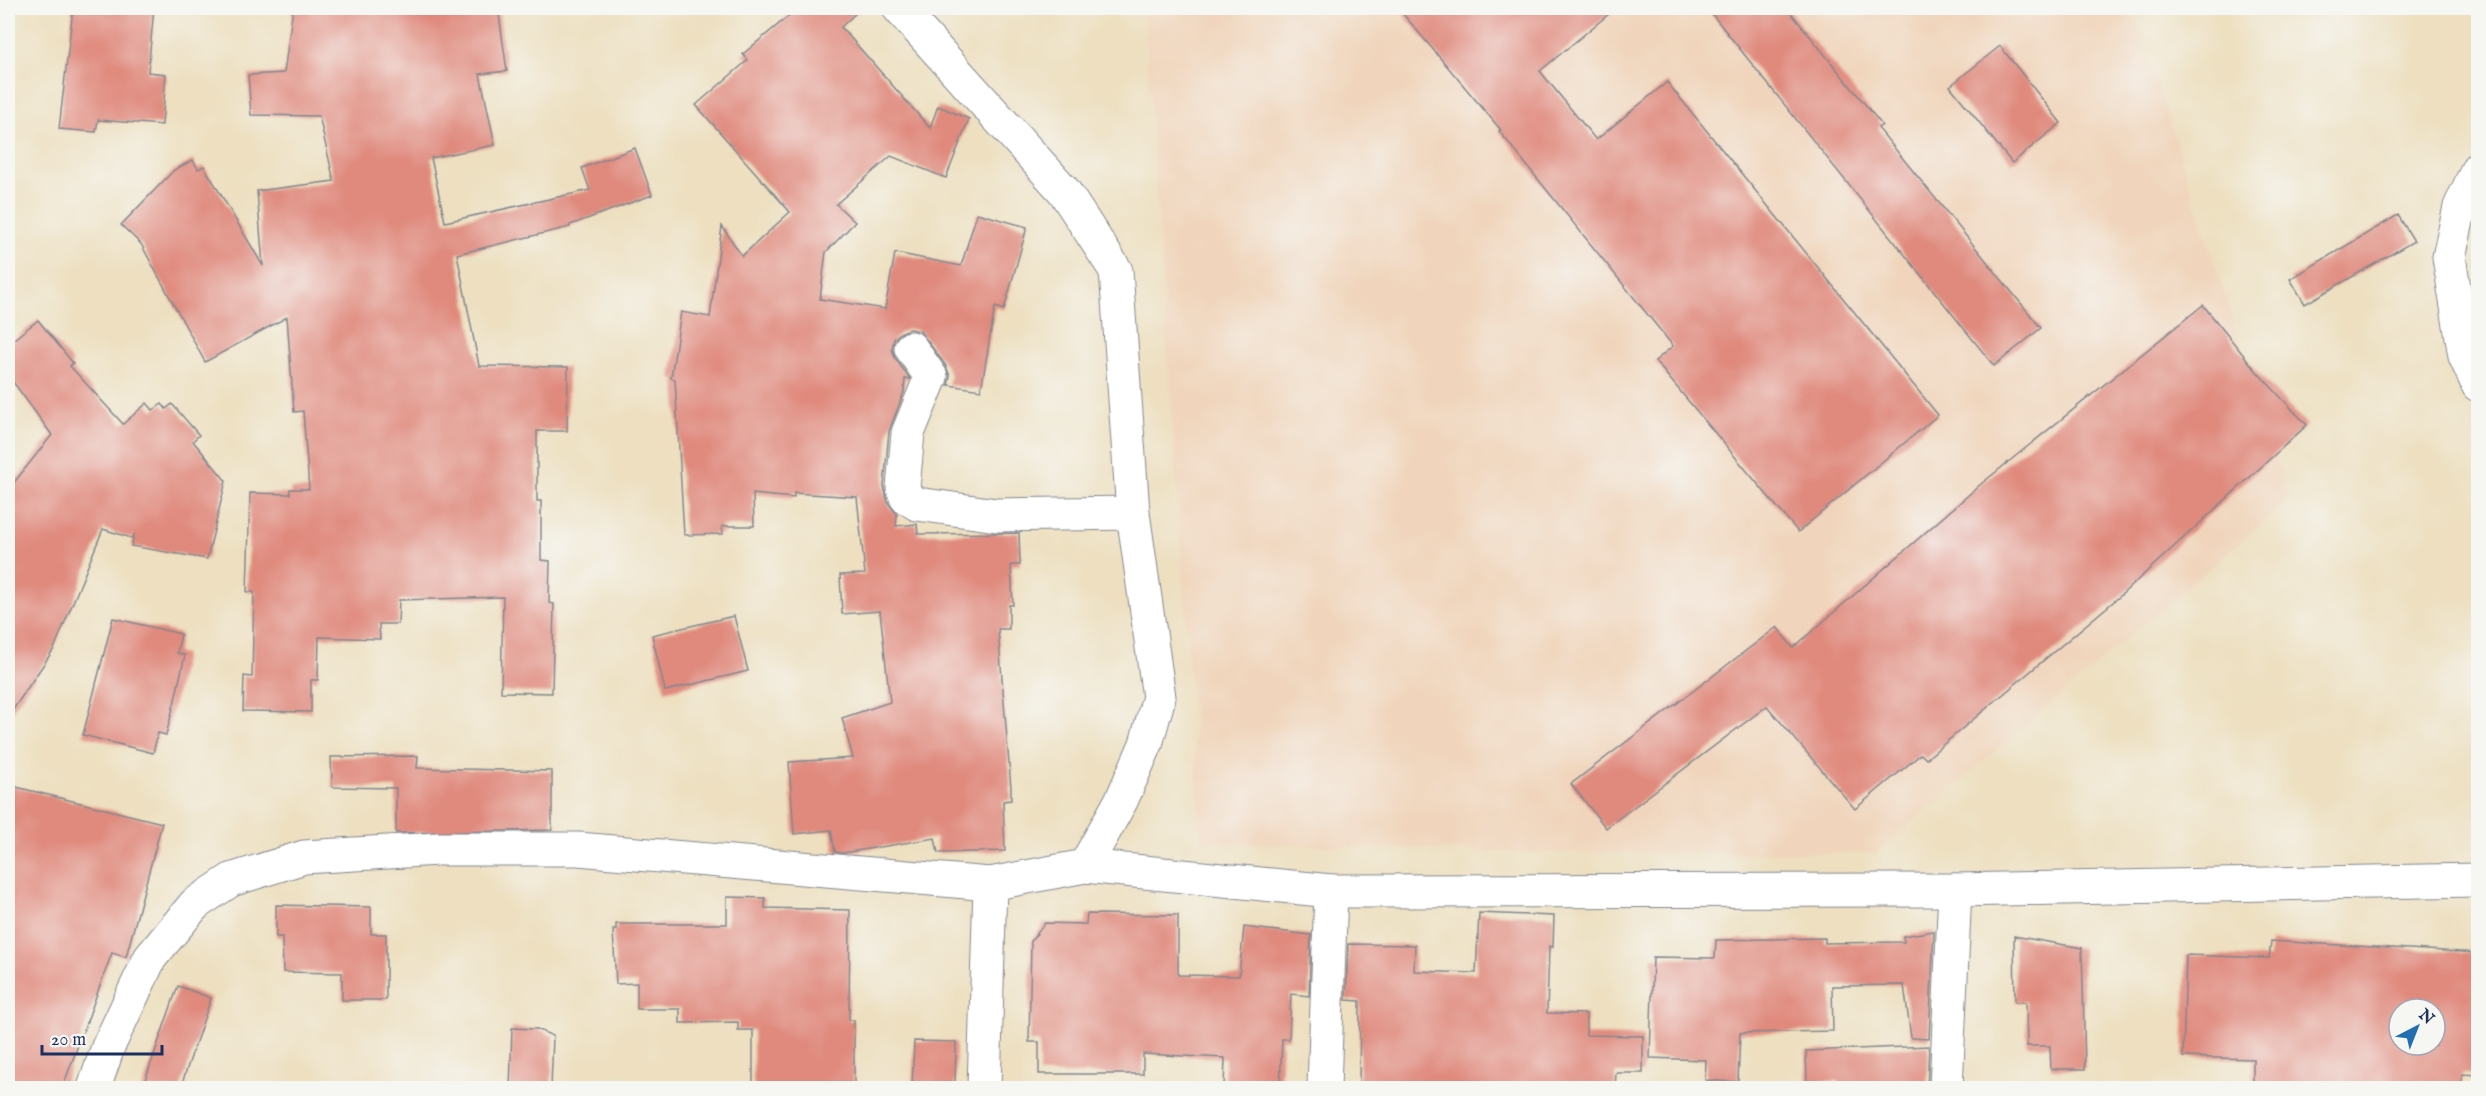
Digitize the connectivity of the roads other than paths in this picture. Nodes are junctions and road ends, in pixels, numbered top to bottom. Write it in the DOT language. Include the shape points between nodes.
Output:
graph roads {
  1 [pos="899,8"];
  2 [pos="2478,168"];
  3 [pos="911,348"];
  4 [pos="2478,385"];
  5 [pos="1133,513"];
  6 [pos="1085,866"];
  7 [pos="2478,880"];
  8 [pos="990,884"];
  9 [pos="1955,890"];
  10 [pos="1331,891"];
  11 [pos="94,1089"];
  12 [pos="984,1089"];
  13 [pos="1324,1089"];
  14 [pos="1946,1089"];
  1 -- 5 [label="street" via="1064,191 1116,271"];
  2 -- 4 [label="street" via="2460,207 2449,257 2464,356"];
  3 -- 5 [label="street" via="931,376 908,433 903,488 906,497 917,504 997,515"];
  5 -- 6 [label="street" via="1159,697 1146,744 1126,790"];
  6 -- 8 [label="street"];
  6 -- 10 [label="street"];
  7 -- 9 [label="street"];
  8 -- 11 [label="street" via="579,849 438,849 304,857 231,880 195,904 150,958 108,1047"];
  8 -- 12 [label="street"];
  9 -- 10 [label="street"];
  9 -- 14 [label="street"];
  10 -- 13 [label="street"];
}
